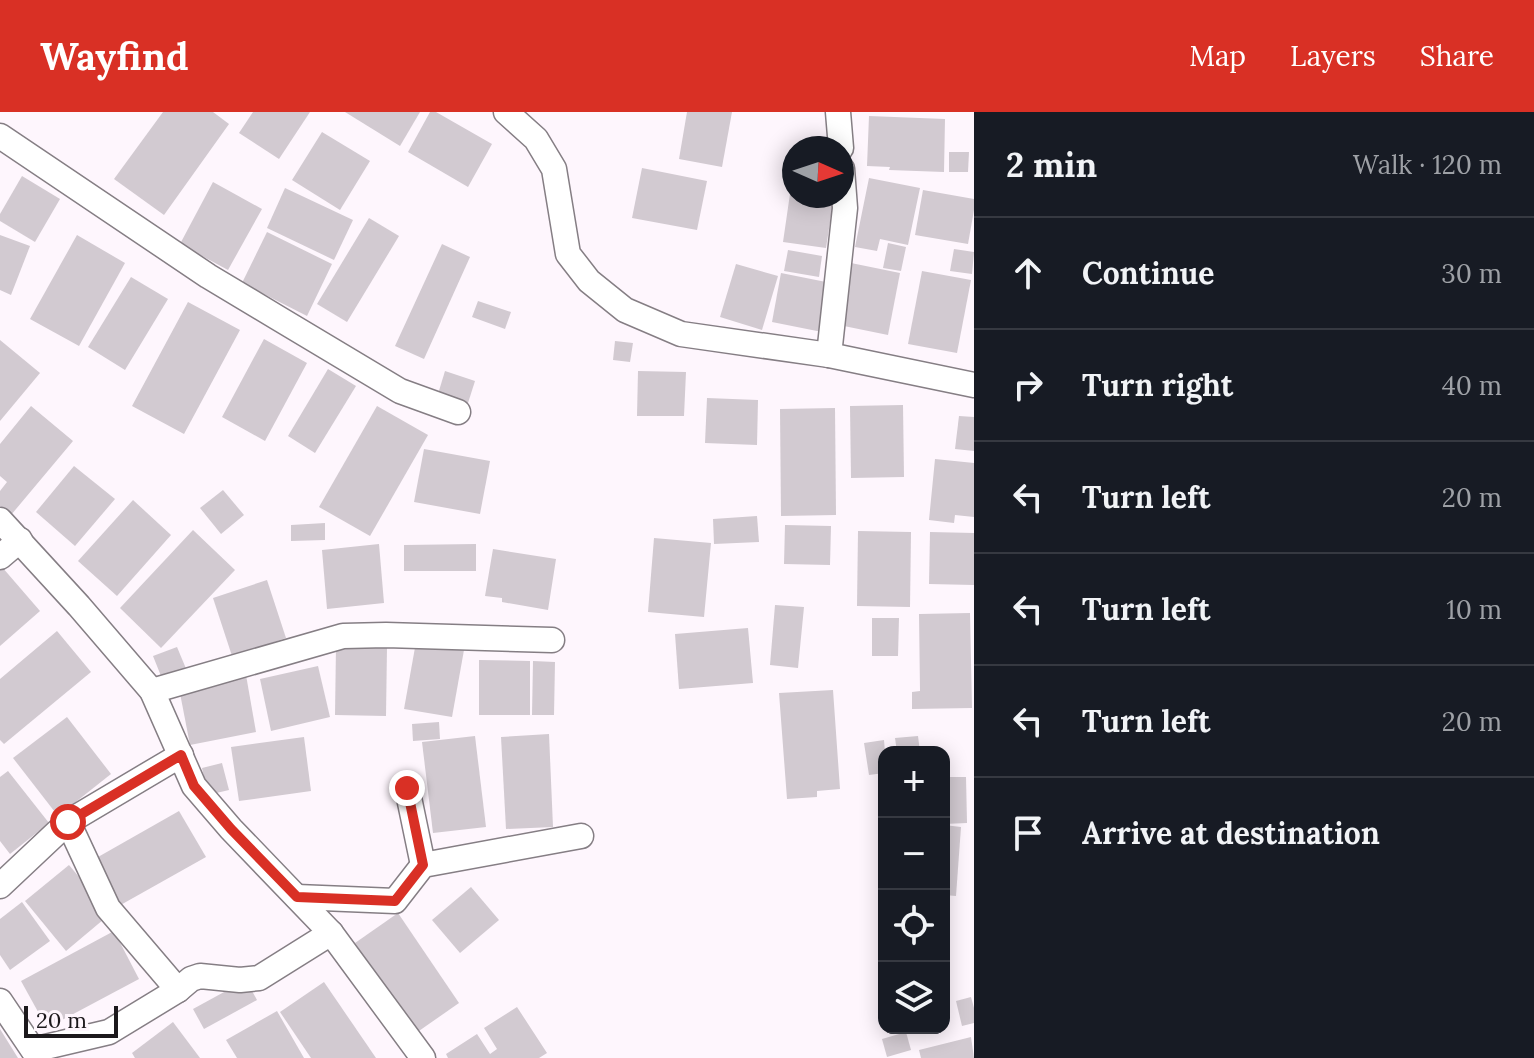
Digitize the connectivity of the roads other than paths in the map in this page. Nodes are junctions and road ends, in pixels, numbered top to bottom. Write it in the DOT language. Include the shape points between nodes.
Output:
graph roads {
  1 [pos="506,112"];
  2 [pos="838,112"];
  3 [pos="0,136"];
  4 [pos="840,136"];
  5 [pos="845,208"];
  6 [pos="829,355"];
  7 [pos="974,385"];
  8 [pos="458,412"];
  9 [pos="0,520"];
  10 [pos="20,540"];
  11 [pos="0,557"];
  12 [pos="552,640"];
  13 [pos="152,691"];
  14 [pos="181,755"];
  15 [pos="407,788"];
  16 [pos="68,822"];
  17 [pos="581,836"];
  18 [pos="423,865"];
  19 [pos="0,886"];
  20 [pos="297,897"];
  21 [pos="331,933"];
  22 [pos="178,990"];
  23 [pos="0,1001"];
  24 [pos="423,1058"];
  1 -- 6 [label="street" via="536,139 554,169 568,254 589,281 625,310 681,334"];
  2 -- 4 [label="street"];
  3 -- 8 [label="street" via="208,276 400,391"];
  5 -- 6 [label="street"];
  6 -- 7 [label="street"];
  9 -- 10 [label="street"];
  10 -- 11 [label="street"];
  10 -- 13 [label="street"];
  12 -- 13 [label="street" via="343,636"];
  13 -- 14 [label="street"];
  14 -- 16 [label="street"];
  14 -- 20 [label="street" via="194,786"];
  15 -- 18 [label="street"];
  16 -- 19 [label="street"];
  16 -- 22 [label="street" via="108,908"];
  17 -- 18 [label="street"];
  18 -- 20 [label="street" via="395,901"];
  20 -- 21 [label="street"];
  21 -- 22 [label="street" via="259,978 200,976"];
  21 -- 24 [label="street"];
  22 -- 23 [label="street" via="109,1032 33,1050"];
}
